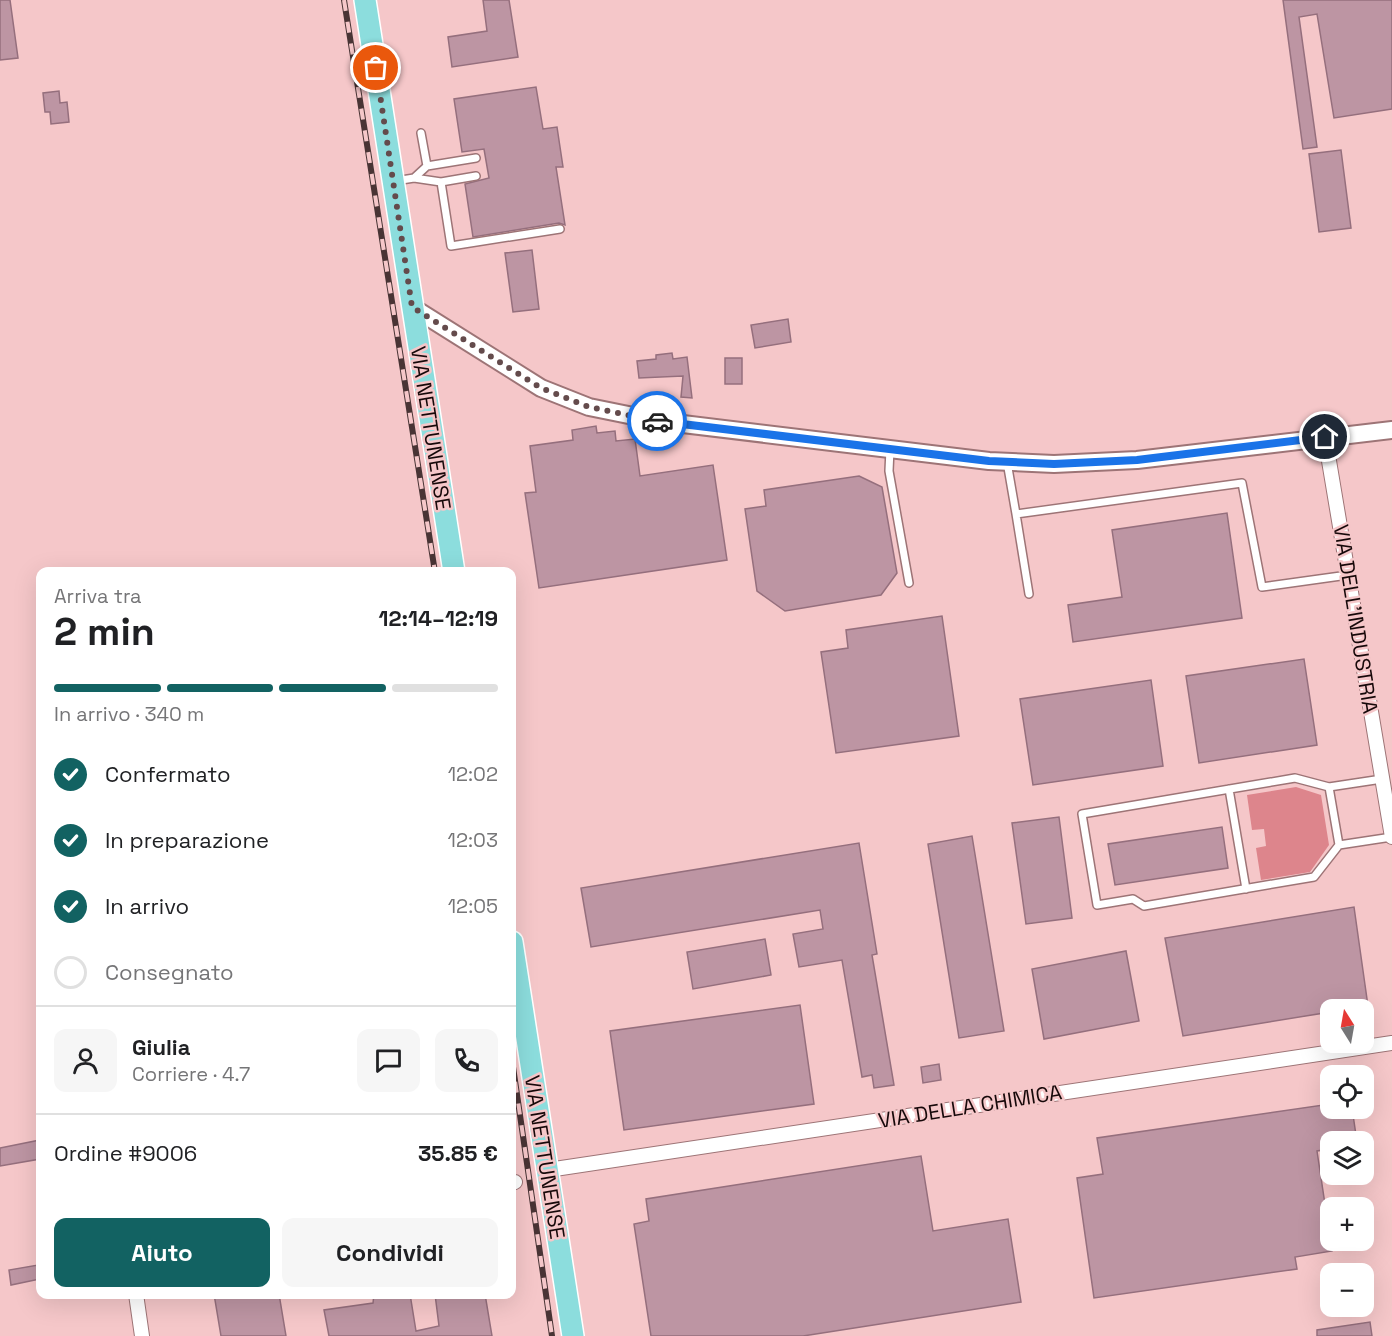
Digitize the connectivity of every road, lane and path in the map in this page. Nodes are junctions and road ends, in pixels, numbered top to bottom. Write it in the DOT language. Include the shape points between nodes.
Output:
graph roads {
  1 [pos="365,0"];
  2 [pos="422,133"];
  3 [pos="476,158"];
  4 [pos="427,166"];
  5 [pos="476,176"];
  6 [pos="414,178"];
  7 [pos="393,181"];
  8 [pos="441,182"];
  9 [pos="560,229"];
  10 [pos="412,307"];
  11 [pos="1392,430"];
  12 [pos="1325,437"];
  13 [pos="890,449"];
  14 [pos="1007,462"];
  15 [pos="1016,514"];
  16 [pos="453,567"];
  17 [pos="1348,575"];
  18 [pos="909,583"];
  19 [pos="1029,594"];
  20 [pos="1382,779"];
  21 [pos="1329,787"];
  22 [pos="1229,789"];
  23 [pos="1392,837"];
  24 [pos="1339,845"];
  25 [pos="1246,889"];
  26 [pos="516,967"];
  27 [pos="1392,1043"];
  28 [pos="548,1170"];
  29 [pos="137,1299"];
  30 [pos="142,1336"];
  31 [pos="573,1336"];
  1 -- 7 [label="main road, VIA NETTUNENSE"];
  2 -- 4 [label="lane"];
  3 -- 4 [label="lane"];
  4 -- 6 [label="lane"];
  5 -- 8 [label="lane"];
  6 -- 7 [label="lane"];
  6 -- 8 [label="lane"];
  7 -- 10 [label="main road, VIA NETTUNENSE"];
  8 -- 9 [label="lane" via="451,246"];
  10 -- 13 [label="street" via="528,381 589,407 658,422"];
  10 -- 16 [label="main road, VIA NETTUNENSE"];
  11 -- 12 [label="street"];
  12 -- 14 [label="street" via="1137,460 1076,464"];
  12 -- 17 [label="street, VIA DELL'INDUSTRIA"];
  13 -- 14 [label="street"];
  13 -- 18 [label="lane" via="889,471"];
  14 -- 15 [label="lane"];
  15 -- 17 [label="lane" via="1242,483 1262,587"];
  15 -- 19 [label="lane"];
  17 -- 20 [label="street, VIA DELL'INDUSTRIA"];
  20 -- 21 [label="lane"];
  20 -- 23 [label="street, VIA DELL'INDUSTRIA"];
  21 -- 22 [label="lane" via="1295,778"];
  21 -- 24 [label="lane"];
  22 -- 25 [label="lane"];
  22 -- 25 [label="lane" via="1082,814 1097,905 1133,899 1144,906"];
  23 -- 24 [label="lane"];
  24 -- 25 [label="lane" via="1314,877"];
  26 -- 28 [label="main road, VIA NETTUNENSE"];
  27 -- 28 [label="street, VIA DELLA CHIMICA"];
  28 -- 31 [label="main road, VIA NETTUNENSE"];
  29 -- 30 [label="street"];
}
